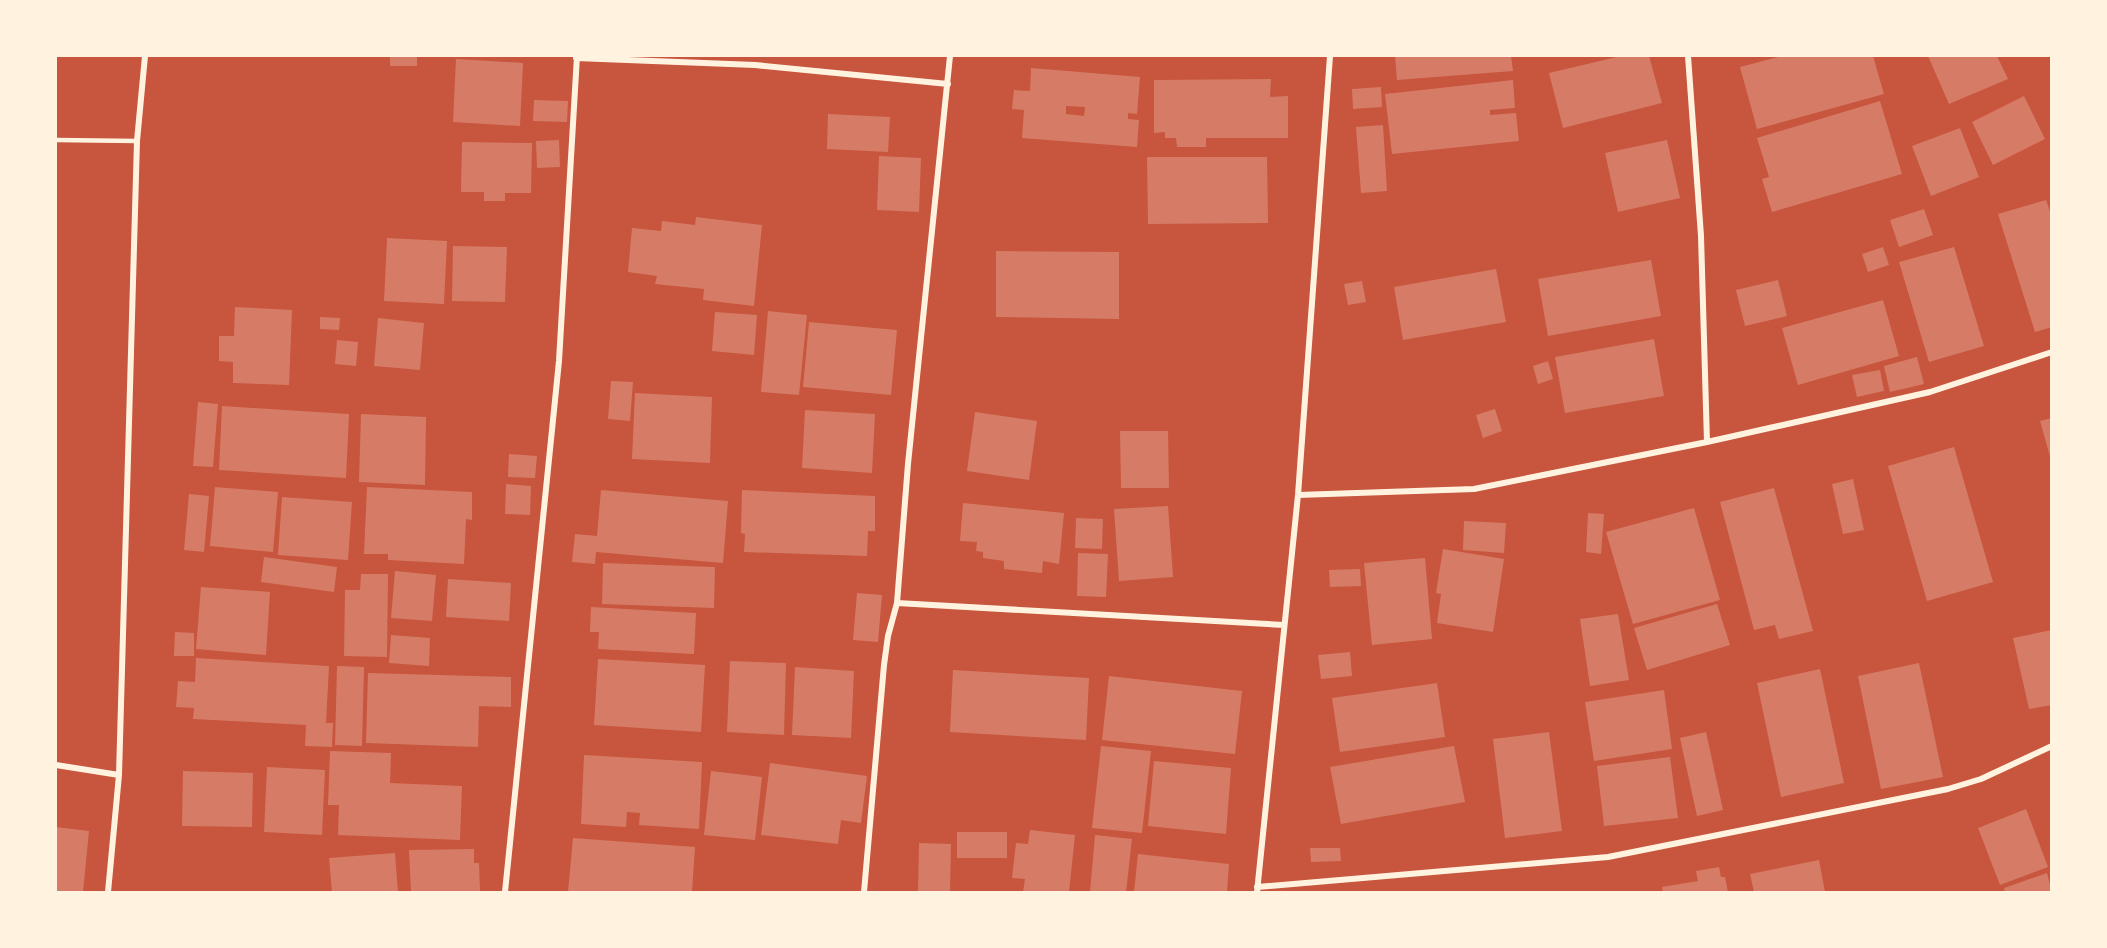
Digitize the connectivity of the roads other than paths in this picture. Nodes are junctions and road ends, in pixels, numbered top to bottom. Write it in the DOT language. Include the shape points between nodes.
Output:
graph roads {
  1 [pos="145,56"];
  2 [pos="950,56"];
  3 [pos="1330,56"];
  4 [pos="1688,56"];
  5 [pos="577,57"];
  6 [pos="948,84"];
  7 [pos="56,140"];
  8 [pos="137,141"];
  9 [pos="2052,352"];
  10 [pos="1707,442"];
  11 [pos="1298,495"];
  12 [pos="897,603"];
  13 [pos="1284,625"];
  14 [pos="2052,746"];
  15 [pos="56,765"];
  16 [pos="119,775"];
  17 [pos="1257,890"];
  18 [pos="108,892"];
  19 [pos="505,892"];
  20 [pos="864,892"];
  1 -- 8 [label="street"];
  2 -- 6 [label="street"];
  3 -- 11 [label="street"];
  4 -- 10 [label="street" via="1701,236"];
  5 -- 6 [label="street" via="755,65"];
  5 -- 19 [label="street" via="559,361"];
  6 -- 12 [label="street"];
  7 -- 8 [label="lane"];
  8 -- 16 [label="street"];
  9 -- 10 [label="street" via="1930,392"];
  10 -- 11 [label="street" via="1474,489"];
  11 -- 13 [label="street"];
  12 -- 13 [label="street"];
  12 -- 20 [label="street" via="884,665"];
  13 -- 17 [label="street"];
  14 -- 17 [label="street" via="1981,779 1948,789 1608,856"];
  15 -- 16 [label="street"];
  16 -- 18 [label="street"];
}
